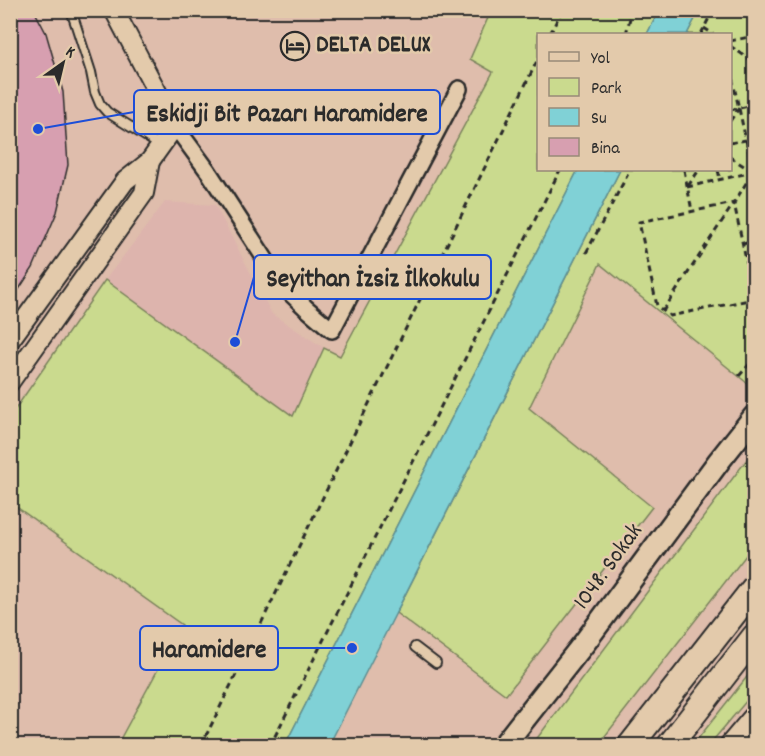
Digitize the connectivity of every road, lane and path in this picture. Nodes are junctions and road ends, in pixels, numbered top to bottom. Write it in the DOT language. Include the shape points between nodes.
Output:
graph roads {
  1 [pos="71,10"];
  2 [pos="114,10"];
  3 [pos="562,10"];
  4 [pos="632,10"];
  5 [pos="713,10"];
  6 [pos="704,28"];
  7 [pos="550,33"];
  8 [pos="626,33"];
  9 [pos="701,33"];
  10 [pos="712,33"];
  11 [pos="754,36"];
  12 [pos="732,41"];
  13 [pos="732,47"];
  14 [pos="537,60"];
  15 [pos="754,62"];
  16 [pos="732,77"];
  17 [pos="459,89"];
  18 [pos="754,105"];
  19 [pos="739,108"];
  20 [pos="732,110"];
  21 [pos="732,118"];
  22 [pos="175,126"];
  23 [pos="747,140"];
  24 [pos="732,144"];
  25 [pos="161,146"];
  26 [pos="732,158"];
  27 [pos="150,161"];
  28 [pos="559,171"];
  29 [pos="629,171"];
  30 [pos="684,171"];
  31 [pos="698,171"];
  32 [pos="718,171"];
  33 [pos="754,172"];
  34 [pos="720,180"];
  35 [pos="754,180"];
  36 [pos="687,187"];
  37 [pos="734,203"];
  38 [pos="692,212"];
  39 [pos="754,241"];
  40 [pos="743,244"];
  41 [pos="586,253"];
  42 [pos="754,298"];
  43 [pos="663,311"];
  44 [pos="10,340"];
  45 [pos="754,359"];
  46 [pos="739,376"];
  47 [pos="10,382"];
  48 [pos="754,417"];
  49 [pos="754,588"];
  50 [pos="754,637"];
  51 [pos="415,646"];
  52 [pos="436,663"];
  53 [pos="754,720"];
  54 [pos="201,746"];
  55 [pos="270,746"];
  56 [pos="503,746"];
  57 [pos="630,746"];
  58 [pos="669,746"];
  59 [pos="732,746"];
  1 -- 25 [label="lane" via="100,104"];
  2 -- 22 [label="street"];
  3 -- 7 [label="path"];
  4 -- 8 [label="path"];
  5 -- 6 [label="path"];
  6 -- 9 [label="path"];
  6 -- 10 [label="path"];
  11 -- 12 [label="path"];
  13 -- 15 [label="path"];
  14 -- 54 [label="path"];
  16 -- 19 [label="path"];
  17 -- 22 [label="street" via="332,330 282,285"];
  18 -- 19 [label="path"];
  19 -- 20 [label="path"];
  19 -- 21 [label="path"];
  19 -- 23 [label="path"];
  22 -- 25 [label="street"];
  23 -- 24 [label="path"];
  23 -- 33 [label="path"];
  25 -- 27 [label="street"];
  26 -- 33 [label="path"];
  27 -- 44 [label="street" via="126,181"];
  27 -- 47 [label="street" via="144,194"];
  28 -- 55 [label="path"];
  29 -- 41 [label="path"];
  30 -- 36 [label="path"];
  31 -- 36 [label="path"];
  32 -- 34 [label="path"];
  33 -- 34 [label="path"];
  33 -- 35 [label="path"];
  33 -- 37 [label="path"];
  34 -- 36 [label="path"];
  36 -- 38 [label="path"];
  37 -- 38 [label="path"];
  37 -- 40 [label="path"];
  37 -- 43 [label="path"];
  38 -- 43 [label="path" via="639,222 657,306"];
  39 -- 40 [label="path"];
  40 -- 42 [label="path"];
  42 -- 43 [label="path" via="670,316"];
  45 -- 46 [label="path"];
  48 -- 56 [label="main road, 1048. Sokak"];
  49 -- 57 [label="highway"];
  50 -- 58 [label="highway"];
  51 -- 52 [label="lane"];
  53 -- 59 [label="highway"];
}
